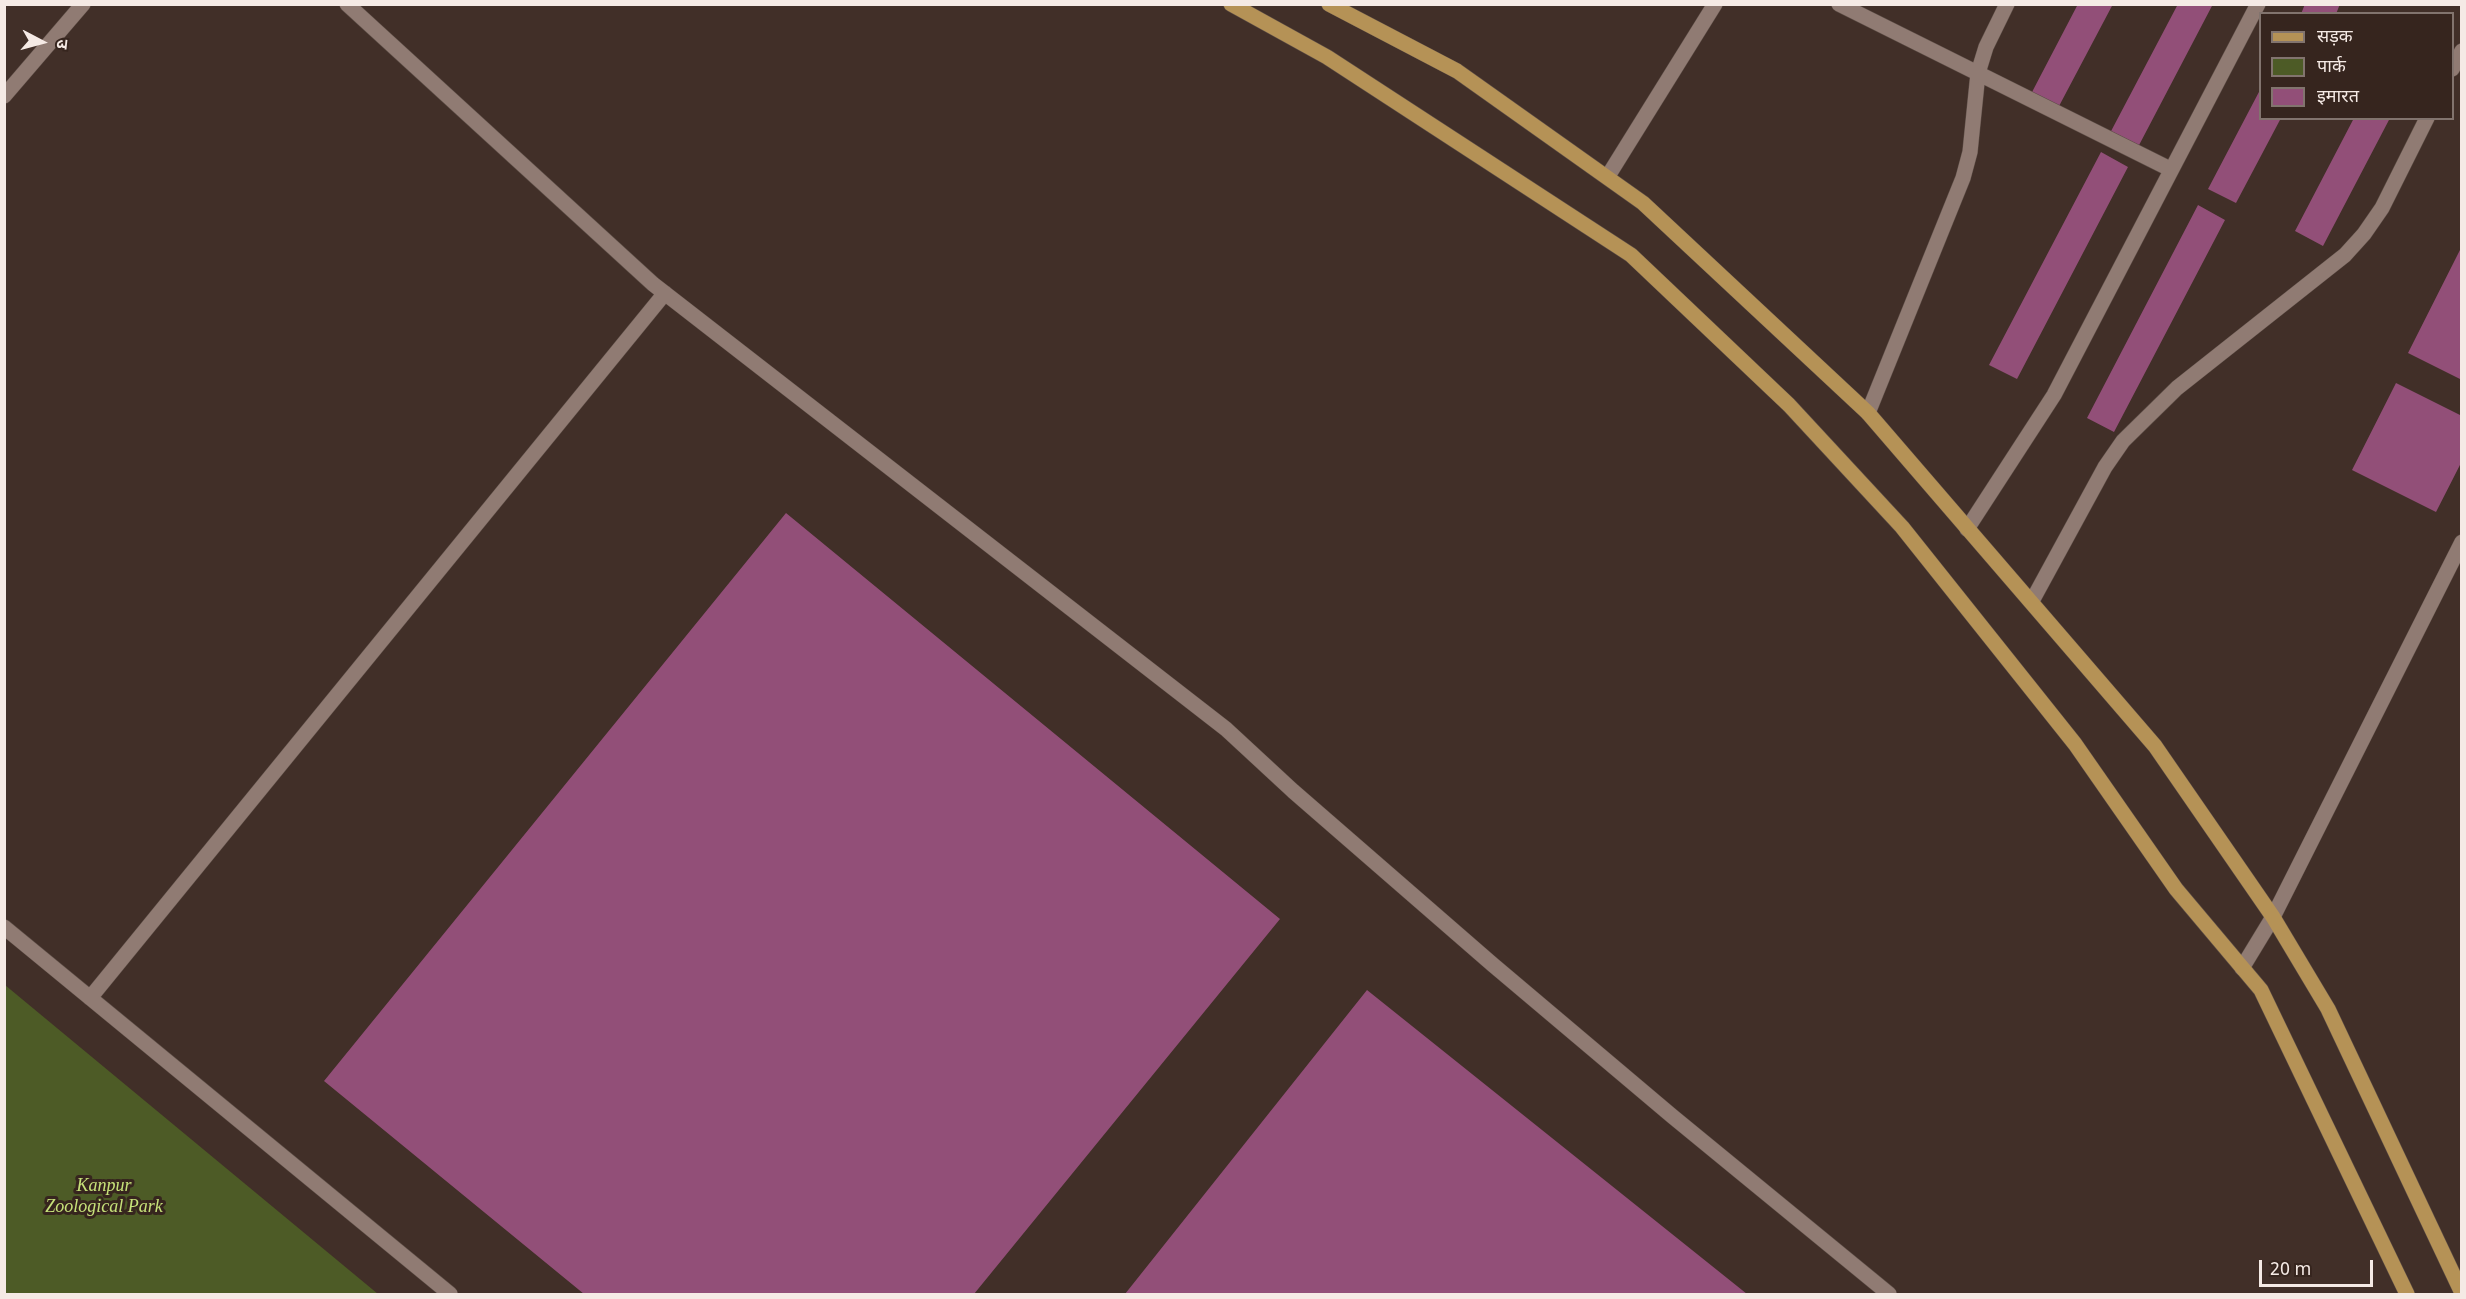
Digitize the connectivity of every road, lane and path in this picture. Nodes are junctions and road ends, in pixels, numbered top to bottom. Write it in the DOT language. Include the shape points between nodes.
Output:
graph roads {
  1 [pos="83,4"];
  2 [pos="347,4"];
  3 [pos="1231,4"];
  4 [pos="1329,4"];
  5 [pos="1715,4"];
  6 [pos="1839,4"];
  7 [pos="2007,4"];
  8 [pos="2258,4"];
  9 [pos="2462,51"];
  10 [pos="2454,65"];
  11 [pos="1978,73"];
  12 [pos="4,96"];
  13 [pos="2426,120"];
  14 [pos="2170,169"];
  15 [pos="1608,176"];
  16 [pos="665,293"];
  17 [pos="1868,413"];
  18 [pos="1967,529"];
  19 [pos="2462,542"];
  20 [pos="2032,601"];
  21 [pos="2273,917"];
  22 [pos="4,927"];
  23 [pos="2242,968"];
  24 [pos="90,998"];
  25 [pos="2462,1293"];
  26 [pos="450,1294"];
  27 [pos="1889,1294"];
  28 [pos="2408,1294"];
  1 -- 12 [label="street"];
  2 -- 16 [label="street"];
  3 -- 23 [label="main road" via="1327,57 1631,255 1790,405 1902,527 2074,744 2176,889"];
  4 -- 15 [label="main road" via="1457,71"];
  5 -- 15 [label="street"];
  6 -- 11 [label="street"];
  7 -- 11 [label="street"];
  8 -- 14 [label="street"];
  9 -- 10 [label="street"];
  11 -- 14 [label="street"];
  11 -- 17 [label="street" via="1964,178"];
  13 -- 20 [label="street" via="2382,208 2364,234 2344,255 2176,388 2123,441"];
  14 -- 18 [label="street" via="2054,395"];
  15 -- 17 [label="main road" via="1643,203"];
  16 -- 24 [label="street"];
  16 -- 27 [label="street" via="1226,729 1492,964"];
  17 -- 18 [label="main road"];
  18 -- 20 [label="main road"];
  19 -- 21 [label="street"];
  20 -- 21 [label="main road" via="2155,746"];
  21 -- 23 [label="street"];
  21 -- 25 [label="main road" via="2328,1008"];
  22 -- 24 [label="street"];
  23 -- 28 [label="main road" via="2261,990"];
  24 -- 26 [label="street"];
}
